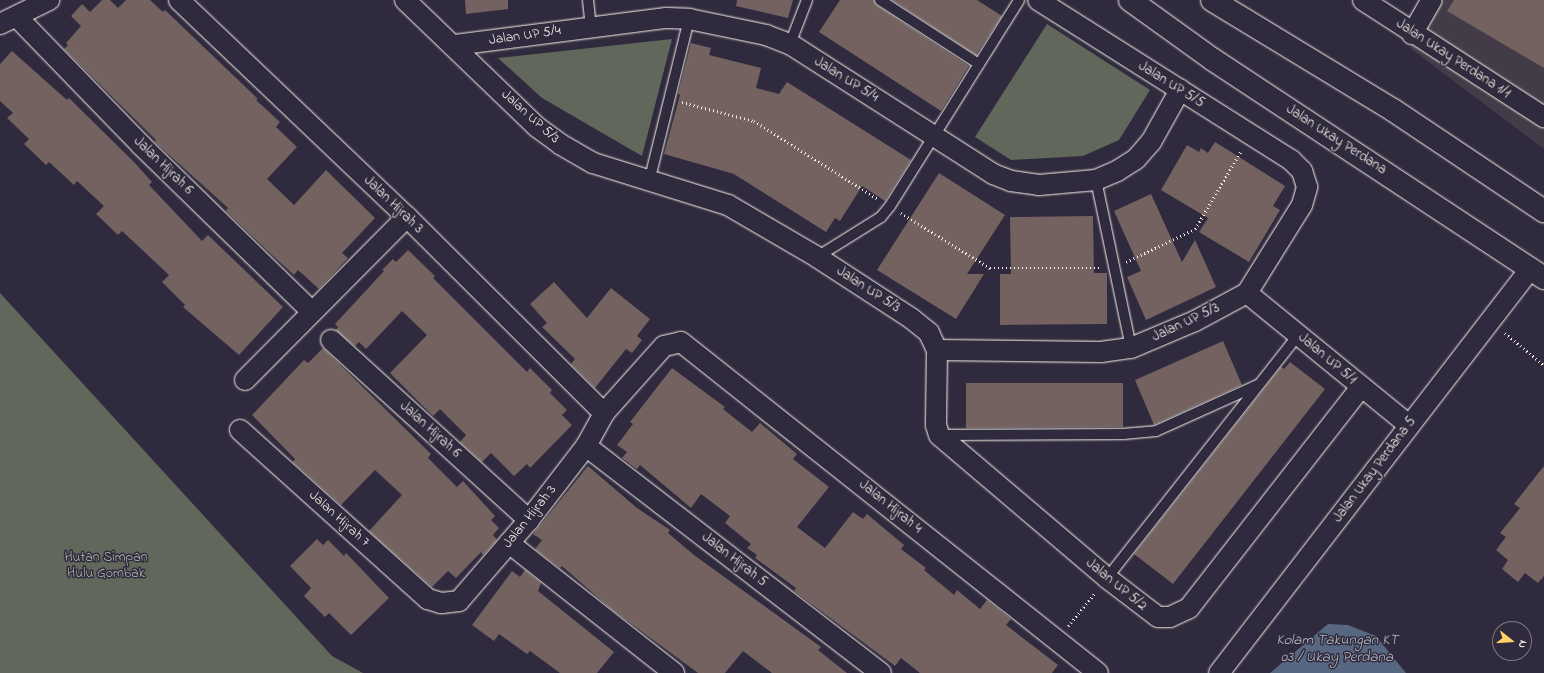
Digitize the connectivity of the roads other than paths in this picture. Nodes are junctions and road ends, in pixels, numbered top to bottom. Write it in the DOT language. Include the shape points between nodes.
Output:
graph roads {
  1 [pos="49,0"];
  2 [pos="179,0"];
  3 [pos="405,0"];
  4 [pos="588,0"];
  5 [pos="807,0"];
  6 [pos="880,0"];
  7 [pos="1019,0"];
  8 [pos="1038,0"];
  9 [pos="1130,0"];
  10 [pos="1363,0"];
  11 [pos="1432,0"];
  12 [pos="1217,1"];
  13 [pos="689,19"];
  14 [pos="8,20"];
  15 [pos="591,27"];
  16 [pos="1412,34"];
  17 [pos="790,44"];
  18 [pos="455,45"];
  19 [pos="979,64"];
  20 [pos="1180,90"];
  21 [pos="1544,117"];
  22 [pos="935,136"];
  23 [pos="1302,171"];
  24 [pos="1096,180"];
  25 [pos="649,182"];
  26 [pos="1544,211"];
  27 [pos="407,217"];
  28 [pos="817,257"];
  29 [pos="1538,273"];
  30 [pos="1247,293"];
  31 [pos="312,312"];
  32 [pos="1298,335"];
  33 [pos="331,340"];
  34 [pos="681,342"];
  35 [pos="1131,348"];
  36 [pos="937,350"];
  37 [pos="245,380"];
  38 [pos="1258,385"];
  39 [pos="1361,387"];
  40 [pos="604,413"];
  41 [pos="1409,425"];
  42 [pos="240,430"];
  43 [pos="938,435"];
  44 [pos="586,446"];
  45 [pos="529,520"];
  46 [pos="509,543"];
  47 [pos="1107,578"];
  48 [pos="441,603"];
  49 [pos="674,673"];
  50 [pos="881,673"];
  51 [pos="1098,673"];
  52 [pos="1219,673"];
  1 -- 14 [label="street"];
  2 -- 27 [label="street, Jalan Hijrah 3"];
  3 -- 18 [label="street, Jalan UP 5/3"];
  4 -- 15 [label="lane"];
  5 -- 17 [label="lane"];
  6 -- 19 [label="lane"];
  7 -- 19 [label="lane"];
  8 -- 20 [label="street, Jalan UP 5/5"];
  9 -- 29 [label="street, Jalan Ukay Perdana" via="1212,59"];
  10 -- 16 [label="street, Jalan Ukay Perdana 1/1"];
  11 -- 16 [label="street"];
  12 -- 26 [label="street" via="1393,110"];
  13 -- 15 [label="street, Jalan UP 5/4" via="666,18"];
  13 -- 17 [label="street, Jalan UP 5/4" via="766,35"];
  13 -- 25 [label="lane"];
  14 -- 31 [label="street, Jalan Hijrah 6"];
  15 -- 18 [label="street, Jalan UP 5/4"];
  16 -- 21 [label="street, Jalan Ukay Perdana 1/1"];
  17 -- 22 [label="street, Jalan UP 5/4"];
  18 -- 25 [label="street, Jalan UP 5/3" via="537,127 560,144 593,163"];
  19 -- 22 [label="lane"];
  20 -- 23 [label="street, Jalan UP 5/5" via="1291,160"];
  20 -- 24 [label="street, Jalan UP 5/4" via="1151,142 1136,159"];
  22 -- 24 [label="street, Jalan UP 5/4" via="993,174 1011,181 1039,185"];
  22 -- 28 [label="lane" via="881,217"];
  23 -- 30 [label="street, Jalan UP 5/3" via="1307,187 1302,205"];
  24 -- 35 [label="lane"];
  25 -- 28 [label="street, Jalan UP 5/3" via="710,197 728,205"];
  27 -- 31 [label="street"];
  27 -- 40 [label="street, Jalan Hijrah 3"];
  28 -- 36 [label="street, Jalan UP 5/3" via="912,319 929,334"];
  29 -- 41 [label="street, Jalan Ukay Perdana 5" via="1491,321"];
  30 -- 32 [label="street, Jalan UP 5/1"];
  30 -- 35 [label="street, Jalan UP 5/3" via="1195,321"];
  31 -- 37 [label="street"];
  32 -- 38 [label="lane"];
  32 -- 39 [label="street, Jalan UP 5/1"];
  33 -- 45 [label="street, Jalan Hijrah 6"];
  34 -- 40 [label="street, Jalan Hijrah 3" via="664,346"];
  34 -- 51 [label="street, Jalan Hijrah 4"];
  35 -- 36 [label="street, Jalan UP 5/3" via="1101,352"];
  36 -- 43 [label="street"];
  38 -- 43 [label="lane" via="1156,431 1123,434"];
  38 -- 47 [label="lane"];
  39 -- 41 [label="street, Jalan UP 5/1"];
  39 -- 47 [label="street, Jalan UP 5/2" via="1189,608 1170,617 1158,617"];
  40 -- 44 [label="street, Jalan Hijrah 3"];
  41 -- 52 [label="street, Jalan Ukay Perdana 5"];
  42 -- 48 [label="street, Jalan Hijrah 7" via="428,599"];
  43 -- 47 [label="street, Jalan UP 5/2"];
  44 -- 45 [label="street, Jalan Hijrah 3"];
  44 -- 50 [label="street, Jalan Hijrah 5"];
  45 -- 46 [label="street, Jalan Hijrah 3"];
  46 -- 48 [label="street, Jalan Hijrah 3" via="459,601"];
  46 -- 49 [label="street"];
}
